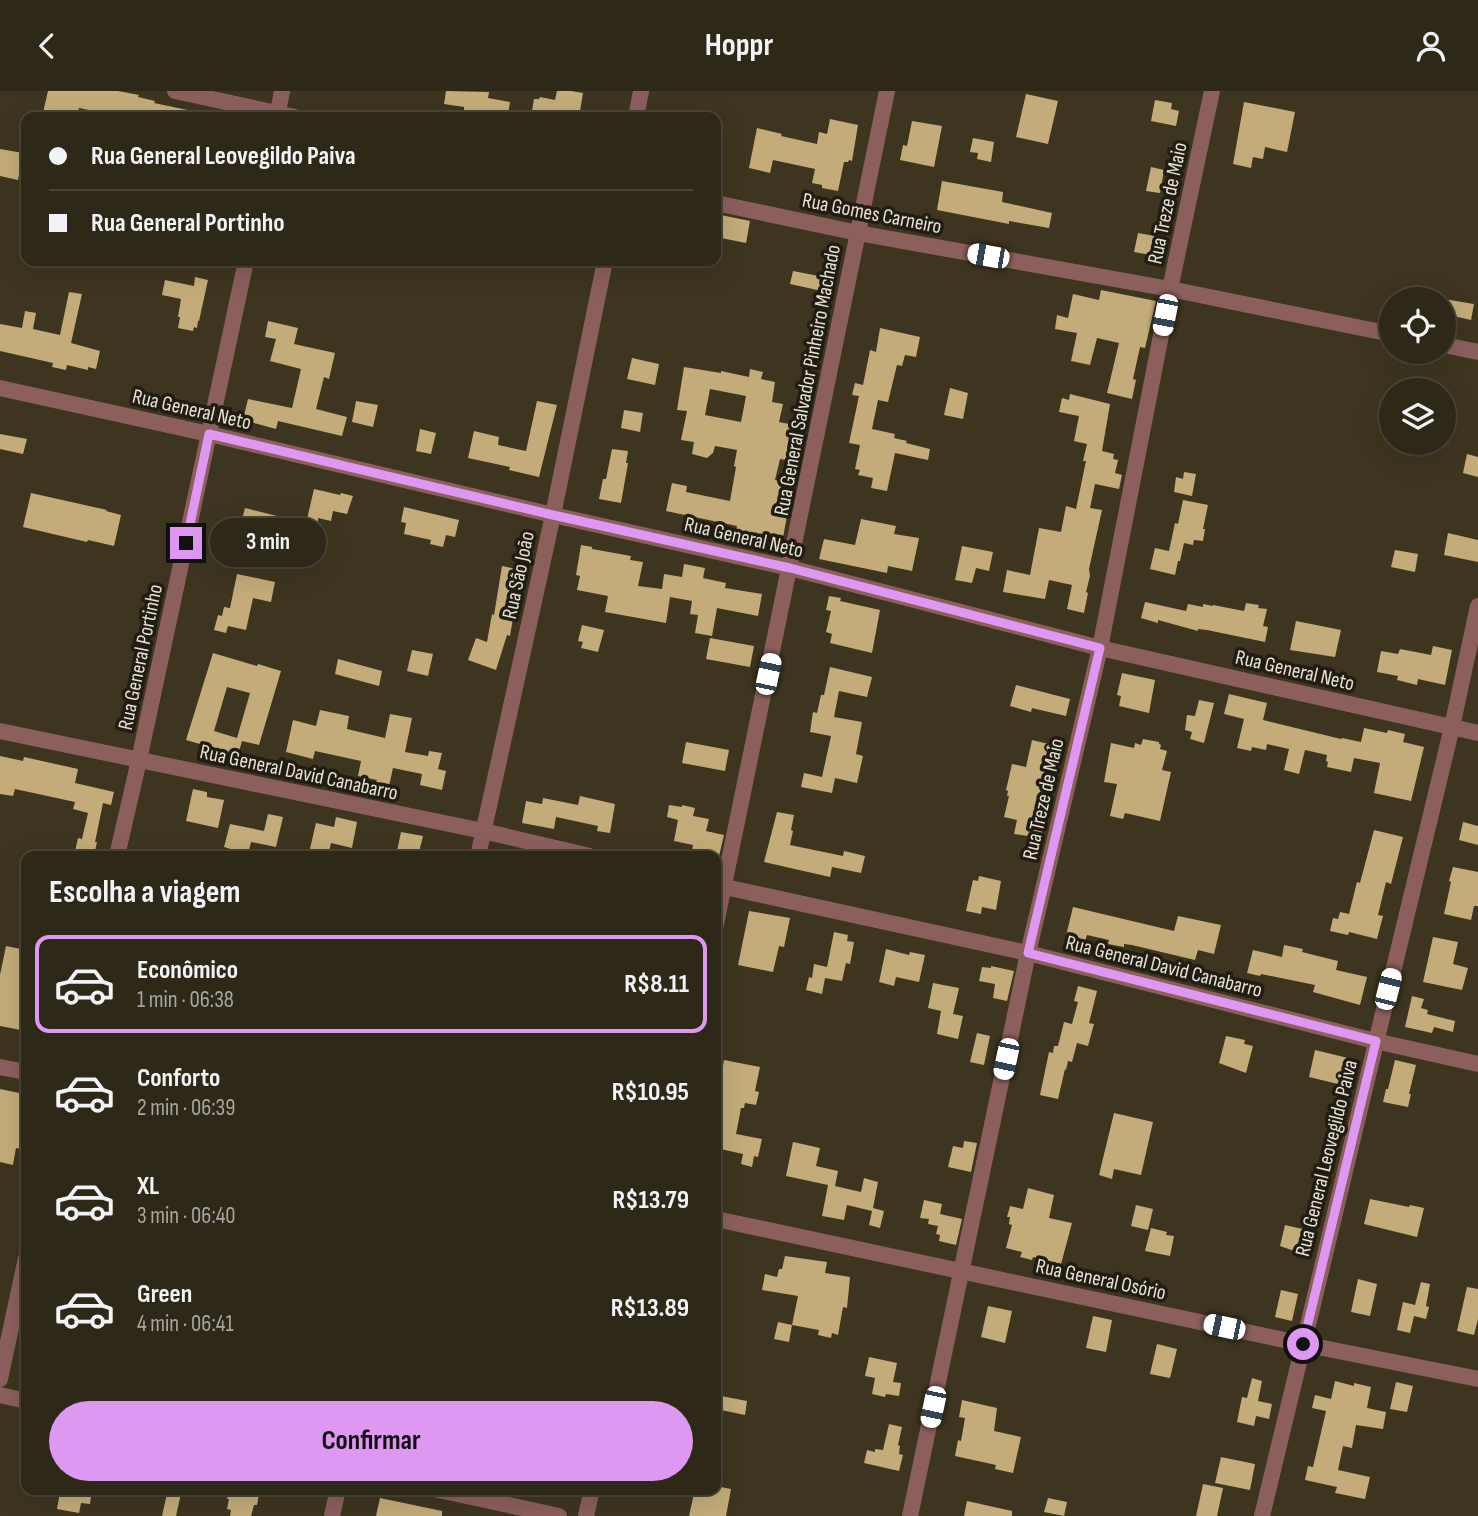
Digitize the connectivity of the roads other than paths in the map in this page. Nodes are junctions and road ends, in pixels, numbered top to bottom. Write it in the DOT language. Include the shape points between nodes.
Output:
graph roads {
  1 [pos="175,91"];
  2 [pos="282,91"];
  3 [pos="641,91"];
  4 [pos="887,91"];
  5 [pos="1212,91"];
  6 [pos="264,112"];
  7 [pos="278,112"];
  8 [pos="637,112"];
  9 [pos="721,204"];
  10 [pos="858,233"];
  11 [pos="245,266"];
  12 [pos="604,266"];
  13 [pos="1170,289"];
  14 [pos="1379,332"];
  15 [pos="1456,347"];
  16 [pos="1478,352"];
  17 [pos="0,388"];
  18 [pos="209,434"];
  19 [pos="553,515"];
  20 [pos="790,568"];
  21 [pos="1478,606"];
  22 [pos="1100,648"];
  23 [pos="1452,727"];
  24 [pos="0,731"];
  25 [pos="1478,733"];
  26 [pos="139,760"];
  27 [pos="483,831"];
  28 [pos="118,851"];
  29 [pos="479,851"];
  30 [pos="569,851"];
  31 [pos="721,881"];
  32 [pos="721,886"];
  33 [pos="1028,953"];
  34 [pos="1376,1041"];
  35 [pos="1478,1064"];
  36 [pos="0,1067"];
  37 [pos="21,1071"];
  38 [pos="721,1220"];
  39 [pos="961,1271"];
  40 [pos="21,1281"];
  41 [pos="1303,1344"];
  42 [pos="0,1379"];
  43 [pos="1478,1379"];
  44 [pos="0,1395"];
  45 [pos="21,1400"];
  46 [pos="337,1495"];
  47 [pos="462,1495"];
  48 [pos="591,1495"];
  49 [pos="332,1516"];
  50 [pos="559,1516"];
  51 [pos="586,1516"];
  52 [pos="910,1516"];
  53 [pos="1262,1516"];
  1 -- 6 [label="street"];
  2 -- 7 [label="street"];
  3 -- 8 [label="street"];
  4 -- 10 [label="street, Rua General Salvador Pinheiro Machado"];
  5 -- 13 [label="street, Rua Treze de Maio"];
  9 -- 10 [label="street, Rua Gomes Carneiro"];
  10 -- 13 [label="street, Rua Gomes Carneiro"];
  10 -- 20 [label="street, Rua General Salvador Pinheiro Machado"];
  11 -- 18 [label="street, Rua General Portinho"];
  12 -- 19 [label="street, Rua São João"];
  13 -- 14 [label="street, Rua Gomes Carneiro"];
  13 -- 22 [label="street, Rua Treze de Maio"];
  15 -- 16 [label="street"];
  17 -- 18 [label="street, Rua General Neto"];
  18 -- 19 [label="street, Rua General Neto"];
  18 -- 26 [label="street, Rua General Portinho"];
  19 -- 20 [label="street, Rua General Neto"];
  19 -- 27 [label="street, Rua São João"];
  20 -- 22 [label="street, Rua General Neto"];
  20 -- 31 [label="street, Rua General Salvador Pinheiro Machado"];
  21 -- 23 [label="street, Rua General Leovegildo Paiva"];
  22 -- 23 [label="street, Rua General Neto"];
  22 -- 33 [label="street, Rua Treze de Maio"];
  23 -- 25 [label="street, Rua General Neto"];
  23 -- 34 [label="street, Rua General Leovegildo Paiva"];
  24 -- 26 [label="street, Rua General David Canabarro"];
  26 -- 27 [label="street, Rua General David Canabarro"];
  26 -- 28 [label="street, Rua General Portinho"];
  27 -- 29 [label="street, Rua São João"];
  27 -- 30 [label="street, Rua General David Canabarro"];
  32 -- 33 [label="street, Rua General David Canabarro"];
  33 -- 34 [label="street, Rua General David Canabarro"];
  33 -- 39 [label="street, Rua Treze de Maio"];
  34 -- 35 [label="street, Rua General David Canabarro"];
  34 -- 41 [label="street, Rua General Leovegildo Paiva"];
  36 -- 37 [label="street"];
  38 -- 39 [label="street, Rua General Osório"];
  39 -- 41 [label="street, Rua General Osório"];
  39 -- 52 [label="street, Rua Treze de Maio"];
  40 -- 42 [label="street"];
  41 -- 43 [label="street, Rua General Osório"];
  41 -- 53 [label="street, Rua General Leovegildo Paiva"];
  44 -- 45 [label="street"];
  46 -- 49 [label="street"];
  47 -- 50 [label="street"];
  48 -- 51 [label="street"];
}
